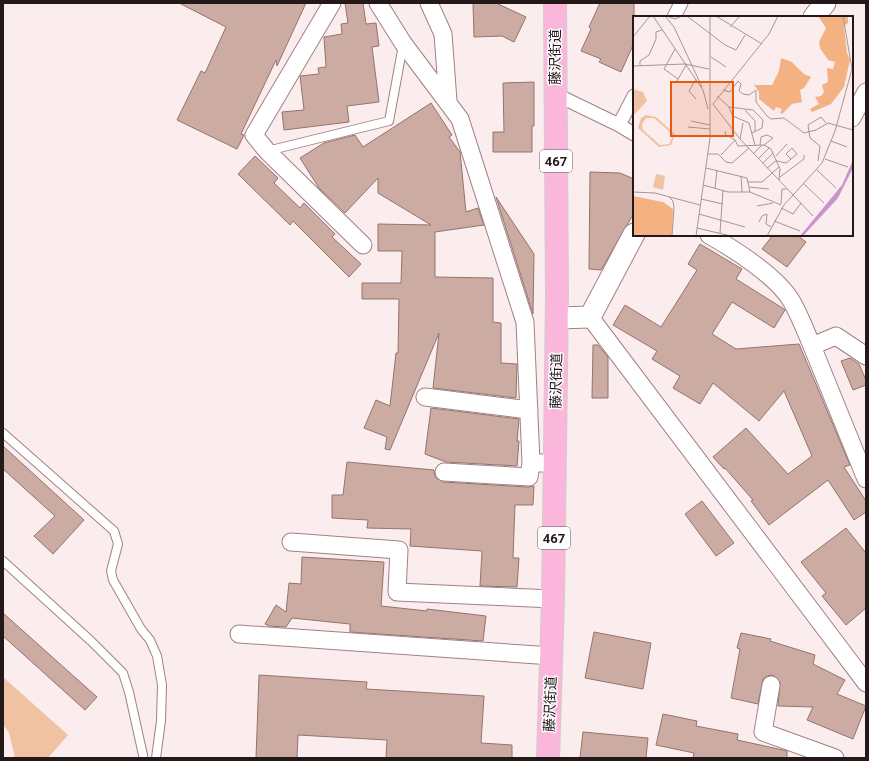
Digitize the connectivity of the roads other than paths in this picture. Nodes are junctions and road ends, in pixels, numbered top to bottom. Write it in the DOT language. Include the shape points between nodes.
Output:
graph roads {
  1 [pos="332,3"];
  2 [pos="378,3"];
  3 [pos="428,3"];
  4 [pos="555,3"];
  5 [pos="681,3"];
  6 [pos="825,3"];
  7 [pos="674,16"];
  8 [pos="815,16"];
  9 [pos="403,43"];
  10 [pos="866,92"];
  11 [pos="555,94"];
  12 [pos="633,98"];
  13 [pos="448,101"];
  14 [pos="853,116"];
  15 [pos="619,125"];
  16 [pos="633,133"];
  17 [pos="268,151"];
  18 [pos="633,236"];
  19 [pos="711,236"];
  20 [pos="363,245"];
  21 [pos="590,317"];
  22 [pos="557,318"];
  23 [pos="812,346"];
  24 [pos="866,356"];
  25 [pos="426,397"];
  26 [pos="529,410"];
  27 [pos="3,433"];
  28 [pos="531,463"];
  29 [pos="555,463"];
  30 [pos="444,472"];
  31 [pos="866,479"];
  32 [pos="291,542"];
  33 [pos="3,561"];
  34 [pos="553,599"];
  35 [pos="239,634"];
  36 [pos="552,656"];
  37 [pos="866,683"];
  38 [pos="771,685"];
  39 [pos="808,753"];
  40 [pos="143,755"];
  41 [pos="156,758"];
  42 [pos="548,758"];
  43 [pos="835,758"];
  1 -- 17 [label="street" via="254,135"];
  2 -- 9 [label="street"];
  3 -- 13 [label="street" via="442,34"];
  4 -- 11 [label="highway, 藤沢街道 / 467"];
  5 -- 7 [label="street"];
  6 -- 8 [label="street"];
  9 -- 13 [label="street"];
  9 -- 17 [label="lane" via="389,122"];
  10 -- 14 [label="street"];
  11 -- 15 [label="street"];
  11 -- 22 [label="highway, 藤沢街道 / 467"];
  12 -- 15 [label="street"];
  13 -- 26 [label="street" via="460,119 525,322"];
  15 -- 16 [label="street"];
  17 -- 20 [label="street"];
  18 -- 21 [label="street"];
  19 -- 23 [label="street" via="733,249 773,280 791,301"];
  21 -- 22 [label="street"];
  21 -- 37 [label="street"];
  22 -- 29 [label="highway, 藤沢街道 / 467"];
  23 -- 24 [label="street" via="836,336"];
  23 -- 31 [label="street"];
  25 -- 26 [label="street"];
  26 -- 28 [label="street"];
  27 -- 41 [label="lane" via="114,531 118,544 111,571 113,580 150,640 160,672 161,721"];
  28 -- 29 [label="street"];
  28 -- 30 [label="street" via="529,478"];
  29 -- 34 [label="highway, 藤沢街道 / 467"];
  32 -- 34 [label="street" via="399,550 397,592"];
  33 -- 40 [label="lane" via="123,673"];
  34 -- 36 [label="highway, 藤沢街道 / 467"];
  35 -- 36 [label="street"];
  36 -- 42 [label="highway, 藤沢街道 / 467"];
  38 -- 39 [label="street" via="763,732"];
  39 -- 43 [label="street"];
}
